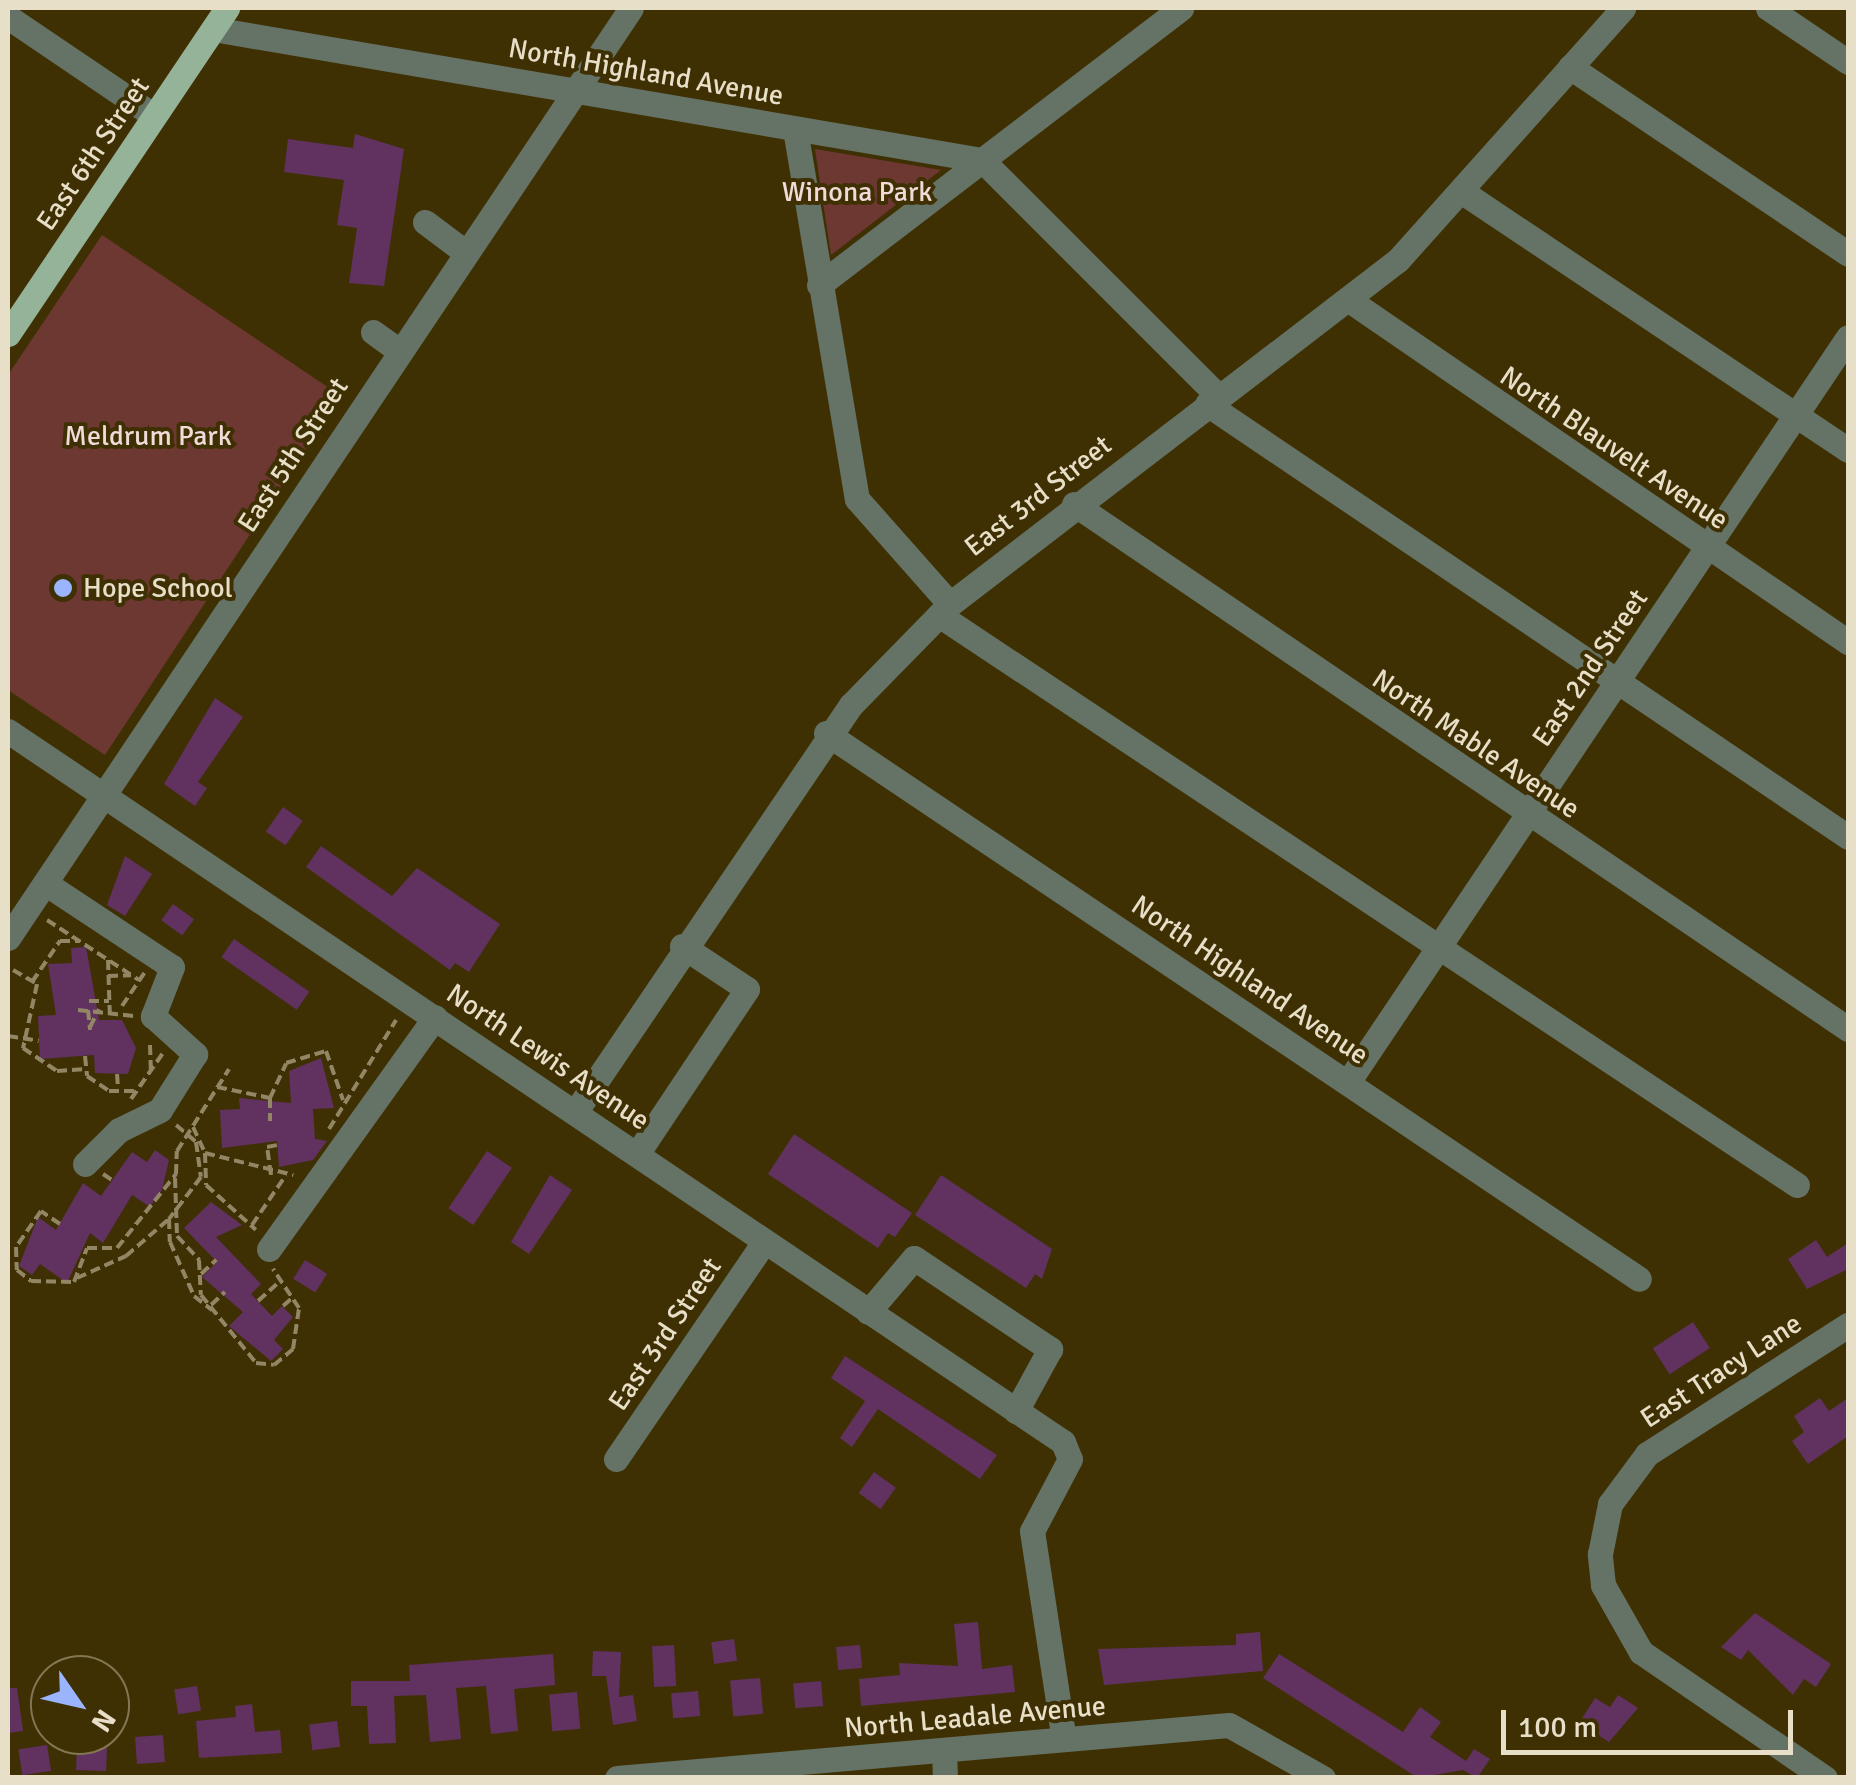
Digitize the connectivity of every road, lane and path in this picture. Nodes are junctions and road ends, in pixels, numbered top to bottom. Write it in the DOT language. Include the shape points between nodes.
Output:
graph roads {
  1 [pos="631,8"];
  2 [pos="1181,8"];
  3 [pos="1623,8"];
  4 [pos="1768,8"];
  5 [pos="8,16"];
  6 [pos="220,18"];
  7 [pos="1848,62"];
  8 [pos="1570,67"];
  9 [pos="576,90"];
  10 [pos="154,116"];
  11 [pos="795,128"];
  12 [pos="982,160"];
  13 [pos="1461,191"];
  14 [pos="425,222"];
  15 [pos="465,252"];
  16 [pos="1848,254"];
  17 [pos="819,286"];
  18 [pos="1349,300"];
  19 [pos="372,332"];
  20 [pos="8,334"];
  21 [pos="1848,337"];
  22 [pos="398,350"];
  23 [pos="1213,400"];
  24 [pos="1796,416"];
  25 [pos="1848,450"];
  26 [pos="1074,504"];
  27 [pos="1708,548"];
  28 [pos="944,609"];
  29 [pos="1848,642"];
  30 [pos="1617,682"];
  31 [pos="8,730"];
  32 [pos="826,733"];
  33 [pos="105,795"];
  34 [pos="1528,815"];
  35 [pos="1848,836"];
  36 [pos="45,883"];
  37 [pos="47,920"];
  38 [pos="8,938"];
  39 [pos="79,940"];
  40 [pos="682,946"];
  41 [pos="1438,947"];
  42 [pos="155,956"];
  43 [pos="108,959"];
  44 [pos="13,970"];
  45 [pos="131,974"];
  46 [pos="108,976"];
  47 [pos="139,980"];
  48 [pos="32,982"];
  49 [pos="110,1001"];
  50 [pos="89,1002"];
  51 [pos="99,1008"];
  52 [pos="110,1008"];
  53 [pos="121,1008"];
  54 [pos="88,1009"];
  55 [pos="78,1010"];
  56 [pos="435,1017"];
  57 [pos="110,1020"];
  58 [pos="396,1020"];
  59 [pos="147,1024"];
  60 [pos="1848,1029"];
  61 [pos="8,1036"];
  62 [pos="22,1040"];
  63 [pos="39,1042"];
  64 [pos="84,1056"];
  65 [pos="86,1069"];
  66 [pos="228,1069"];
  67 [pos="151,1070"];
  68 [pos="117,1074"];
  69 [pos="1348,1082"];
  70 [pos="217,1087"];
  71 [pos="136,1090"];
  72 [pos="119,1091"];
  73 [pos="270,1098"];
  74 [pos="343,1100"];
  75 [pos="128,1103"];
  76 [pos="160,1110"];
  77 [pos="576,1111"];
  78 [pos="270,1121"];
  79 [pos="192,1126"];
  80 [pos="187,1134"];
  81 [pos="278,1145"];
  82 [pos="205,1153"];
  83 [pos="638,1154"];
  84 [pos="85,1164"];
  85 [pos="329,1165"];
  86 [pos="175,1175"];
  87 [pos="270,1175"];
  88 [pos="286,1175"];
  89 [pos="1796,1186"];
  90 [pos="176,1210"];
  91 [pos="169,1219"];
  92 [pos="60,1224"];
  93 [pos="252,1226"];
  94 [pos="764,1242"];
  95 [pos="270,1248"];
  96 [pos="199,1260"];
  97 [pos="216,1260"];
  98 [pos="208,1268"];
  99 [pos="200,1274"];
  100 [pos="77,1278"];
  101 [pos="1640,1279"];
  102 [pos="276,1284"];
  103 [pos="225,1292"];
  104 [pos="291,1299"];
  105 [pos="258,1301"];
  106 [pos="211,1305"];
  107 [pos="283,1306"];
  108 [pos="868,1312"];
  109 [pos="224,1318"];
  110 [pos="1848,1325"];
  111 [pos="1016,1411"];
  112 [pos="616,1460"];
  113 [pos="1064,1739"];
  114 [pos="944,1750"];
  115 [pos="617,1778"];
  116 [pos="945,1778"];
  117 [pos="1323,1778"];
  118 [pos="1825,1778"];
  1 -- 9 [label="street, East 5th Street"];
  2 -- 12 [label="street"];
  3 -- 8 [label="street, East 3rd Street"];
  4 -- 7 [label="street"];
  5 -- 10 [label="street"];
  6 -- 9 [label="street, North Highland Avenue"];
  6 -- 10 [label="main road, East 6th Street"];
  8 -- 13 [label="street, East 3rd Street"];
  8 -- 16 [label="street"];
  9 -- 11 [label="street, North Highland Avenue"];
  9 -- 15 [label="street, East 5th Street"];
  10 -- 20 [label="main road, East 6th Street"];
  11 -- 12 [label="street"];
  11 -- 17 [label="street, North Highland Avenue"];
  12 -- 17 [label="street"];
  12 -- 23 [label="street"];
  13 -- 18 [label="street, East 3rd Street"];
  13 -- 24 [label="street"];
  14 -- 15 [label="street"];
  15 -- 22 [label="street, East 5th Street"];
  17 -- 28 [label="street, North Highland Avenue" via="858,498"];
  18 -- 23 [label="street, East 3rd Street"];
  18 -- 27 [label="street, North Blauvelt Avenue"];
  19 -- 22 [label="street"];
  21 -- 24 [label="street, East 2nd Street"];
  22 -- 33 [label="street, East 5th Street"];
  23 -- 26 [label="street, East 3rd Street"];
  23 -- 30 [label="street"];
  24 -- 25 [label="street"];
  24 -- 27 [label="street, East 2nd Street"];
  26 -- 28 [label="street, East 3rd Street"];
  26 -- 34 [label="street, North Mable Avenue"];
  27 -- 29 [label="street, North Blauvelt Avenue"];
  27 -- 30 [label="street, East 2nd Street"];
  28 -- 32 [label="street, East 3rd Street"];
  28 -- 41 [label="street, North Highland Avenue"];
  30 -- 34 [label="street, East 2nd Street"];
  30 -- 35 [label="street"];
  31 -- 33 [label="street, North Lewis Avenue"];
  32 -- 40 [label="street, East 3rd Street"];
  32 -- 69 [label="street, North Highland Avenue"];
  33 -- 36 [label="street, East 5th Street"];
  33 -- 56 [label="street, North Lewis Avenue"];
  34 -- 41 [label="street, East 2nd Street"];
  34 -- 60 [label="street, North Mable Avenue"];
  36 -- 38 [label="street, East 5th Street"];
  36 -- 42 [label="street"];
  37 -- 39 [label="path"];
  39 -- 43 [label="path"];
  39 -- 48 [label="path" via="60,941"];
  40 -- 77 [label="street, East 3rd Street"];
  40 -- 83 [label="street" via="748,990"];
  41 -- 69 [label="street, East 2nd Street"];
  41 -- 89 [label="street, North Highland Avenue"];
  42 -- 47 [label="path"];
  42 -- 76 [label="street" via="174,978 153,1016 195,1054"];
  43 -- 45 [label="path"];
  43 -- 46 [label="path"];
  44 -- 48 [label="path"];
  45 -- 46 [label="path"];
  45 -- 47 [label="path"];
  46 -- 49 [label="path"];
  47 -- 53 [label="path"];
  48 -- 62 [label="path" via="36,1004"];
  49 -- 50 [label="path"];
  49 -- 52 [label="path"];
  51 -- 52 [label="path"];
  51 -- 54 [label="path"];
  51 -- 54 [label="path" via="90,1028"];
  52 -- 53 [label="path"];
  52 -- 57 [label="path"];
  53 -- 59 [label="path"];
  54 -- 55 [label="path"];
  56 -- 77 [label="street, North Lewis Avenue"];
  56 -- 85 [label="street"];
  58 -- 74 [label="path"];
  61 -- 62 [label="path"];
  62 -- 63 [label="path"];
  62 -- 65 [label="path" via="57,1071"];
  64 -- 65 [label="path"];
  65 -- 72 [label="path"];
  66 -- 70 [label="path"];
  67 -- 67 [label="path" via="149,1040 165,1050"];
  67 -- 71 [label="path"];
  68 -- 72 [label="path"];
  69 -- 101 [label="street, North Highland Avenue"];
  70 -- 73 [label="path"];
  70 -- 79 [label="path"];
  71 -- 72 [label="path"];
  71 -- 75 [label="path"];
  73 -- 74 [label="path" via="286,1062 326,1050"];
  73 -- 78 [label="path"];
  74 -- 85 [label="path" via="328,1122"];
  76 -- 80 [label="path"];
  76 -- 84 [label="street" via="120,1130"];
  77 -- 83 [label="street, North Lewis Avenue"];
  79 -- 80 [label="path"];
  79 -- 82 [label="path"];
  80 -- 86 [label="path"];
  80 -- 90 [label="path" via="201,1178"];
  81 -- 87 [label="path" via="267,1147"];
  82 -- 87 [label="path"];
  82 -- 93 [label="path" via="206,1185"];
  83 -- 94 [label="street, North Lewis Avenue"];
  85 -- 88 [label="path"];
  85 -- 95 [label="street"];
  86 -- 90 [label="path"];
  86 -- 100 [label="path" via="117,1248 88,1248"];
  87 -- 88 [label="path"];
  88 -- 93 [label="path"];
  90 -- 91 [label="path"];
  90 -- 96 [label="path" via="177,1236"];
  91 -- 100 [label="path" via="126,1256"];
  91 -- 109 [label="path" via="194,1296"];
  92 -- 100 [label="path" via="41,1210 16,1247 17,1270 42,1284"];
  93 -- 95 [label="path"];
  94 -- 108 [label="street, North Lewis Avenue"];
  94 -- 112 [label="street, East 3rd Street"];
  95 -- 102 [label="path"];
  96 -- 98 [label="path"];
  96 -- 99 [label="path"];
  97 -- 98 [label="path"];
  98 -- 99 [label="path"];
  99 -- 106 [label="path"];
  102 -- 104 [label="path"];
  102 -- 105 [label="path"];
  103 -- 106 [label="path"];
  104 -- 107 [label="path"];
  104 -- 109 [label="path" via="299,1308 293,1349 274,1365 256,1363"];
  106 -- 109 [label="path"];
  108 -- 111 [label="street, North Lewis Avenue"];
  108 -- 111 [label="street" via="914,1258 1050,1350"];
  110 -- 118 [label="street, East Tracy Lane" via="1647,1454 1610,1504 1600,1554 1603,1586 1641,1652"];
  111 -- 113 [label="street, North Lewis Avenue" via="1055,1435 1070,1459 1032,1542"];
  113 -- 114 [label="street, North Leadale Avenue"];
  113 -- 117 [label="street, North Leadale Avenue" via="1239,1726"];
  114 -- 115 [label="street, North Leadale Avenue"];
  114 -- 116 [label="street"];
}
